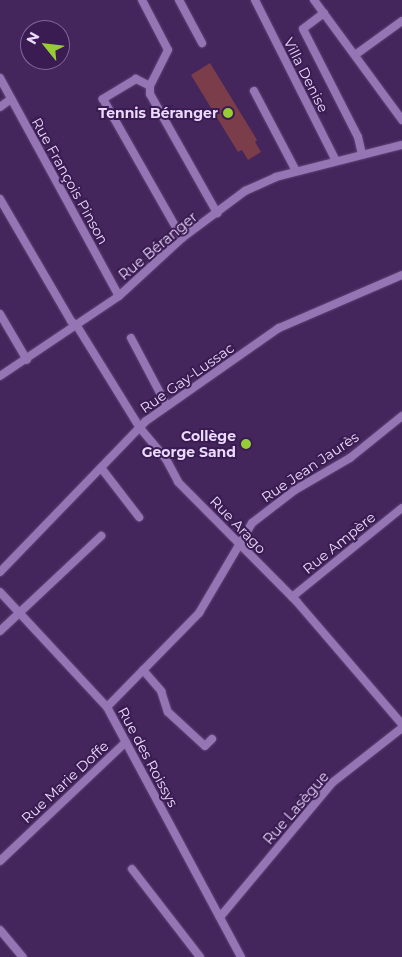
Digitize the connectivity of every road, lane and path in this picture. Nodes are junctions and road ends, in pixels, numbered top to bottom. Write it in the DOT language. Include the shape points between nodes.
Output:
graph roads {
  1 [pos="142,0"];
  2 [pos="179,0"];
  3 [pos="255,0"];
  4 [pos="314,0"];
  5 [pos="324,13"];
  6 [pos="402,21"];
  7 [pos="202,43"];
  8 [pos="355,56"];
  9 [pos="0,78"];
  10 [pos="150,86"];
  11 [pos="254,91"];
  12 [pos="11,99"];
  13 [pos="0,107"];
  14 [pos="402,120"];
  15 [pos="402,145"];
  16 [pos="362,155"];
  17 [pos="336,161"];
  18 [pos="296,172"];
  19 [pos="0,199"];
  20 [pos="217,213"];
  21 [pos="182,238"];
  22 [pos="402,276"];
  23 [pos="119,296"];
  24 [pos="0,314"];
  25 [pos="77,326"];
  26 [pos="131,338"];
  27 [pos="27,360"];
  28 [pos="0,376"];
  29 [pos="168,406"];
  30 [pos="402,416"];
  31 [pos="140,428"];
  32 [pos="102,469"];
  33 [pos="402,508"];
  34 [pos="139,517"];
  35 [pos="101,536"];
  36 [pos="240,545"];
  37 [pos="0,572"];
  38 [pos="0,592"];
  39 [pos="292,597"];
  40 [pos="20,613"];
  41 [pos="0,631"];
  42 [pos="143,670"];
  43 [pos="107,707"];
  44 [pos="402,726"];
  45 [pos="212,739"];
  46 [pos="126,742"];
  47 [pos="0,861"];
  48 [pos="132,870"];
  49 [pos="220,918"];
  50 [pos="0,930"];
  51 [pos="23,957"];
  52 [pos="200,957"];
  53 [pos="241,957"];
  1 -- 10 [label="street" via="168,50"];
  2 -- 7 [label="street"];
  3 -- 17 [label="street, Villa Denise"];
  4 -- 5 [label="street"];
  5 -- 8 [label="street"];
  5 -- 16 [label="street" via="303,29 358,137"];
  6 -- 8 [label="street"];
  8 -- 14 [label="street"];
  9 -- 12 [label="street, Rue François Pinson"];
  10 -- 20 [label="street" via="150,94"];
  10 -- 21 [label="street" via="136,79 103,99"];
  11 -- 18 [label="street"];
  12 -- 13 [label="street"];
  12 -- 23 [label="street, Rue François Pinson"];
  15 -- 16 [label="street, Rue Béranger"];
  16 -- 17 [label="street, Rue Béranger"];
  17 -- 18 [label="street, Rue Béranger"];
  18 -- 20 [label="street, Rue Béranger" via="244,191"];
  19 -- 25 [label="street, Rue Arago" via="71,322"];
  20 -- 21 [label="street, Rue Béranger"];
  21 -- 23 [label="street, Rue Béranger"];
  22 -- 29 [label="street, Rue Gay-Lussac" via="279,328"];
  23 -- 25 [label="street, Rue Béranger"];
  24 -- 27 [label="street"];
  25 -- 27 [label="street, Rue Béranger"];
  25 -- 31 [label="street, Rue Arago"];
  26 -- 29 [label="street"];
  27 -- 28 [label="street, Rue Béranger"];
  29 -- 31 [label="street, Rue Gay-Lussac"];
  30 -- 36 [label="street, Rue Jean Jaurès" via="350,458 295,490 254,521"];
  31 -- 32 [label="street, Rue Gay-Lussac"];
  31 -- 36 [label="street, Rue Arago" via="166,459 178,482"];
  32 -- 34 [label="street"];
  32 -- 37 [label="street, Rue Gay-Lussac"];
  33 -- 39 [label="street, Rue Ampère"];
  35 -- 40 [label="street"];
  36 -- 39 [label="street, Rue Arago"];
  36 -- 42 [label="street, Rue Jean Jaurès" via="199,613"];
  38 -- 40 [label="street, Rue des Roissys"];
  39 -- 44 [label="street, Rue Arago"];
  40 -- 41 [label="street"];
  40 -- 43 [label="street, Rue des Roissys"];
  42 -- 43 [label="street, Rue Jean Jaurès"];
  42 -- 45 [label="street" via="161,691 168,712 205,746"];
  43 -- 46 [label="street, Rue des Roissys"];
  44 -- 49 [label="street, Rue Lasègue" via="332,783"];
  46 -- 47 [label="street, Rue Marie Doffe"];
  46 -- 49 [label="street, Rue des Roissys"];
  48 -- 52 [label="street"];
  49 -- 53 [label="street, Rue des Roissys"];
  50 -- 51 [label="street"];
}
